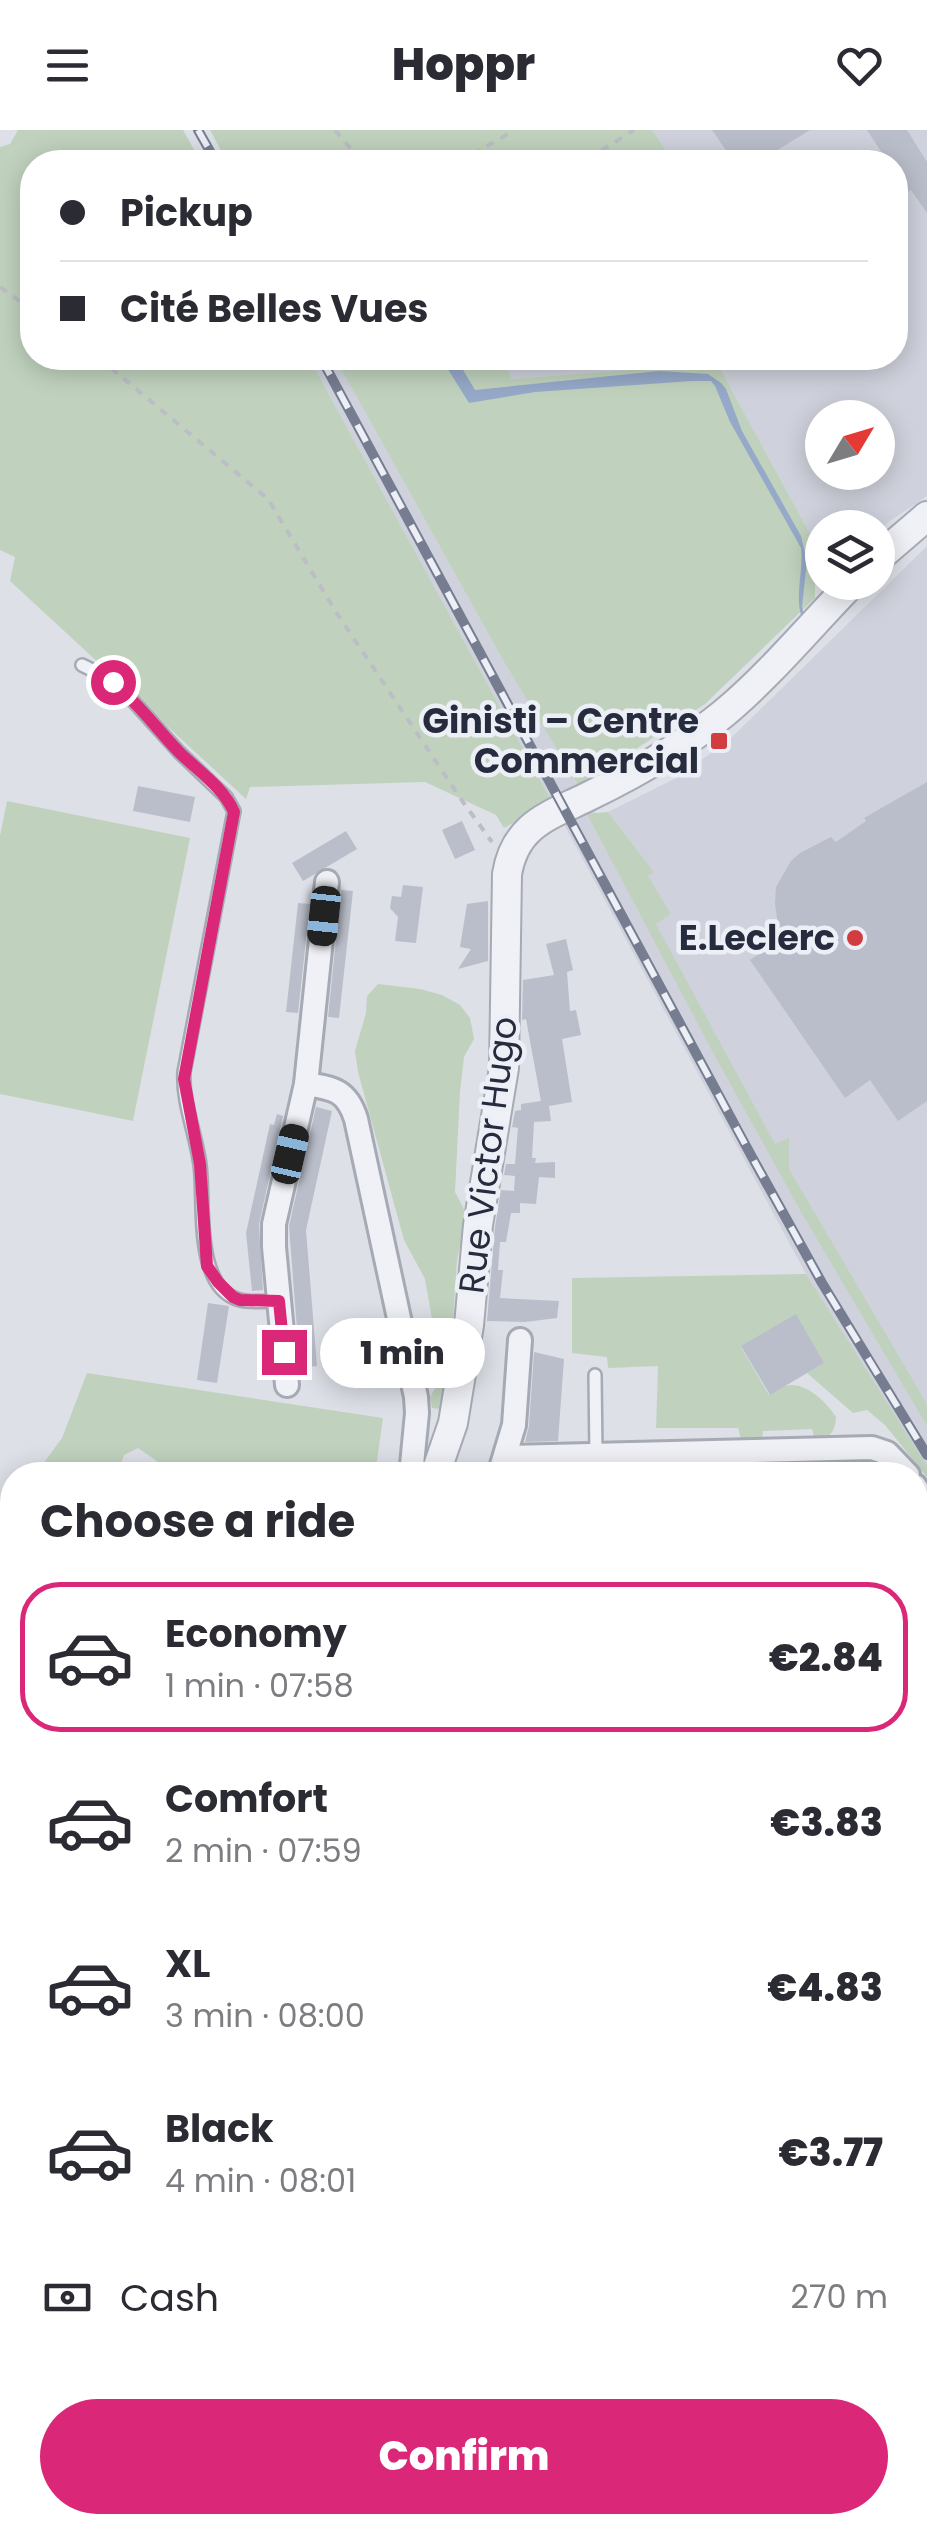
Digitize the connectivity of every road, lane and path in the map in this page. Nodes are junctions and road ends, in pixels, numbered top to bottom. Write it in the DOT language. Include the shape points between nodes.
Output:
graph roads {
  1 [pos="335,130"];
  2 [pos="515,130"];
  3 [pos="634,130"];
  4 [pos="352,150"];
  5 [pos="480,150"];
  6 [pos="602,150"];
  7 [pos="112,370"];
  8 [pos="926,517"];
  9 [pos="895,543"];
  10 [pos="836,600"];
  11 [pos="82,665"];
  12 [pos="508,864"];
  13 [pos="327,882"];
  14 [pos="306,1084"];
  15 [pos="279,1301"];
  16 [pos="520,1340"];
  17 [pos="596,1375"];
  18 [pos="287,1385"];
  19 [pos="596,1455"];
  20 [pos="412,1462"];
  21 [pos="440,1462"];
  22 [pos="503,1462"];
  23 [pos="536,1462"];
  24 [pos="896,1462"];
  1 -- 4 [label="path"];
  2 -- 5 [label="path"];
  3 -- 6 [label="path"];
  7 -- 12 [label="path" via="268,499 336,612"];
  8 -- 9 [label="street"];
  10 -- 12 [label="street" via="722,714 664,756 536,823 521,836"];
  11 -- 15 [label="lane" via="124,692 234,812 184,1079 200,1164 207,1266 233,1297"];
  12 -- 21 [label="street, Rue Victor Hugo" via="504,1068 456,1408"];
  13 -- 14 [label="street"];
  14 -- 15 [label="street" via="274,1224"];
  14 -- 20 [label="street" via="337,1090 356,1119 416,1397"];
  15 -- 18 [label="street"];
  16 -- 22 [label="street" via="514,1425"];
  17 -- 19 [label="lane"];
  19 -- 23 [label="street"];
  19 -- 24 [label="street" via="872,1448"];
}
